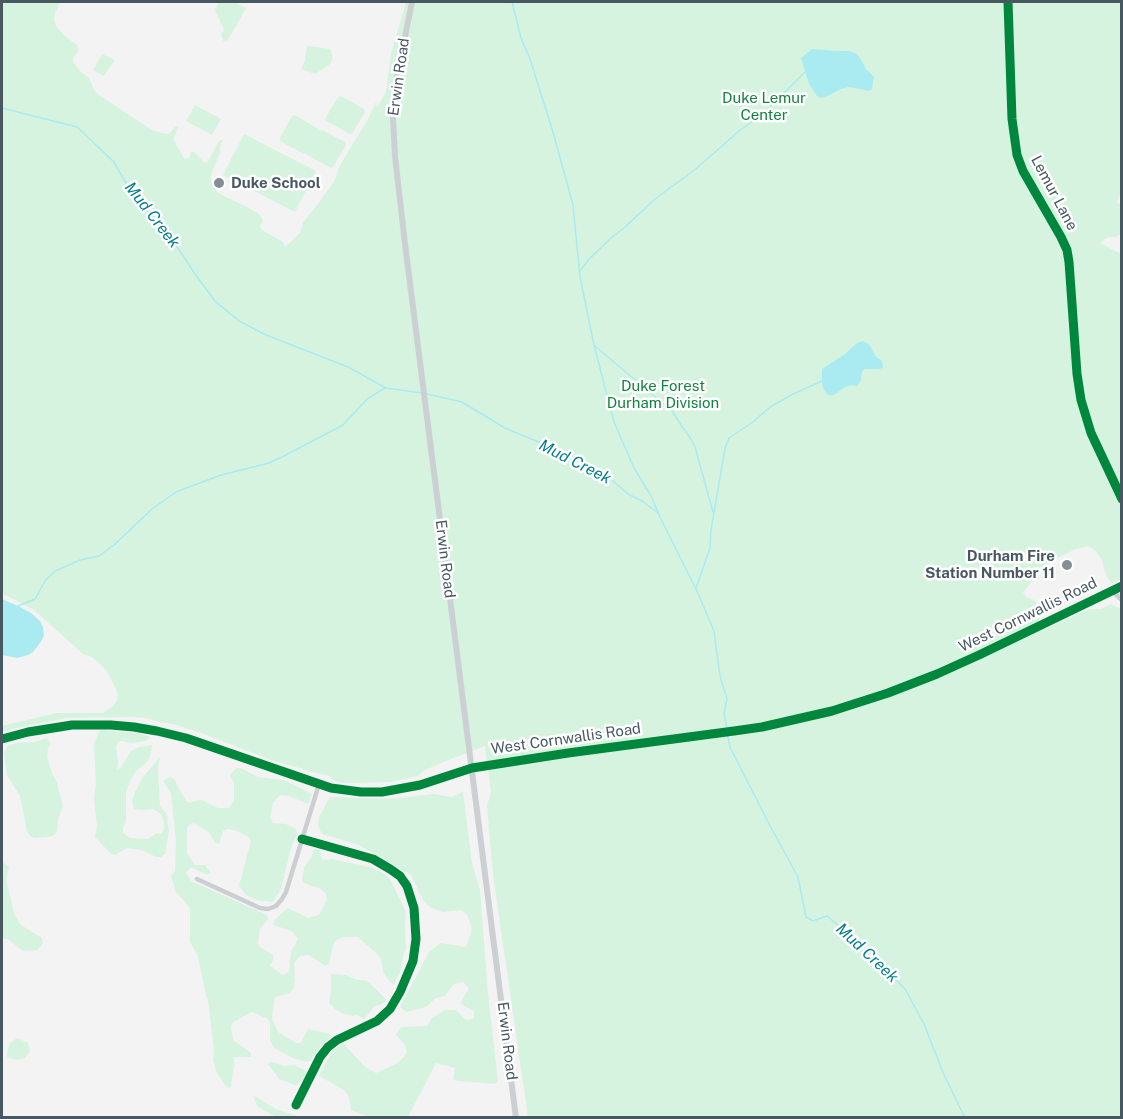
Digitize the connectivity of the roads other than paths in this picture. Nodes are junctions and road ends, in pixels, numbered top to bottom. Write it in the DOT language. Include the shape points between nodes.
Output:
graph roads {
  1 [pos="412,2"];
  2 [pos="1008,2"];
  3 [pos="1122,499"];
  4 [pos="1122,586"];
  5 [pos="1112,591"];
  6 [pos="1122,600"];
  7 [pos="2,740"];
  8 [pos="472,768"];
  9 [pos="319,784"];
  10 [pos="302,839"];
  11 [pos="197,879"];
  12 [pos="296,1105"];
  13 [pos="516,1118"];
  1 -- 8 [label="main road, Erwin Road" via="395,86 395,156"];
  2 -- 3 [label="street, Lemur Lane" via="1017,154 1067,250 1082,400 1091,433"];
  4 -- 5 [label="street, West Cornwallis Road"];
  5 -- 6 [label="street"];
  5 -- 8 [label="street, West Cornwallis Road" via="918,682 831,711 734,731"];
  7 -- 9 [label="street, West Cornwallis Road" via="65,726 134,727 186,738"];
  8 -- 9 [label="street, West Cornwallis Road" via="420,786 382,792 348,791"];
  8 -- 13 [label="main road, Erwin Road"];
  9 -- 10 [label="street"];
  10 -- 11 [label="street" via="284,896 276,906 260,908"];
  10 -- 12 [label="street" via="373,859 400,876 414,908 416,939 413,961 390,1009 328,1047"];
}
